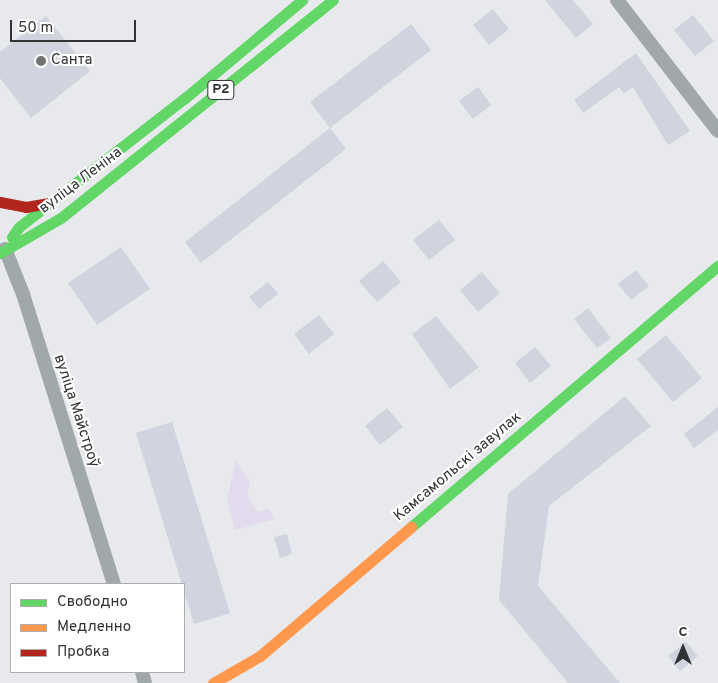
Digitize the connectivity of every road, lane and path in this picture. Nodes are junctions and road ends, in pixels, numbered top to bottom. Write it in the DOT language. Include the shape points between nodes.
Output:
graph roads {
  1 [pos="302,0"];
  2 [pos="333,0"];
  3 [pos="617,0"];
  4 [pos="718,131"];
  5 [pos="0,202"];
  6 [pos="49,203"];
  7 [pos="2,247"];
  8 [pos="718,266"];
  9 [pos="114,583"];
  10 [pos="213,683"];
  1 -- 6 [label="main road, вуліца Леніна / Р2" via="185,98"];
  2 -- 7 [label="main road, вуліца Леніна / Р2" via="62,217"];
  3 -- 4 [label="street"];
  5 -- 6 [label="main road" via="26,207"];
  6 -- 7 [label="main road, вуліца Леніна / Р2" via="19,227"];
  7 -- 9 [label="street, вуліца Майстроў" via="23,294"];
  8 -- 10 [label="main road, Камсамольскі завулак" via="260,656"];
}
